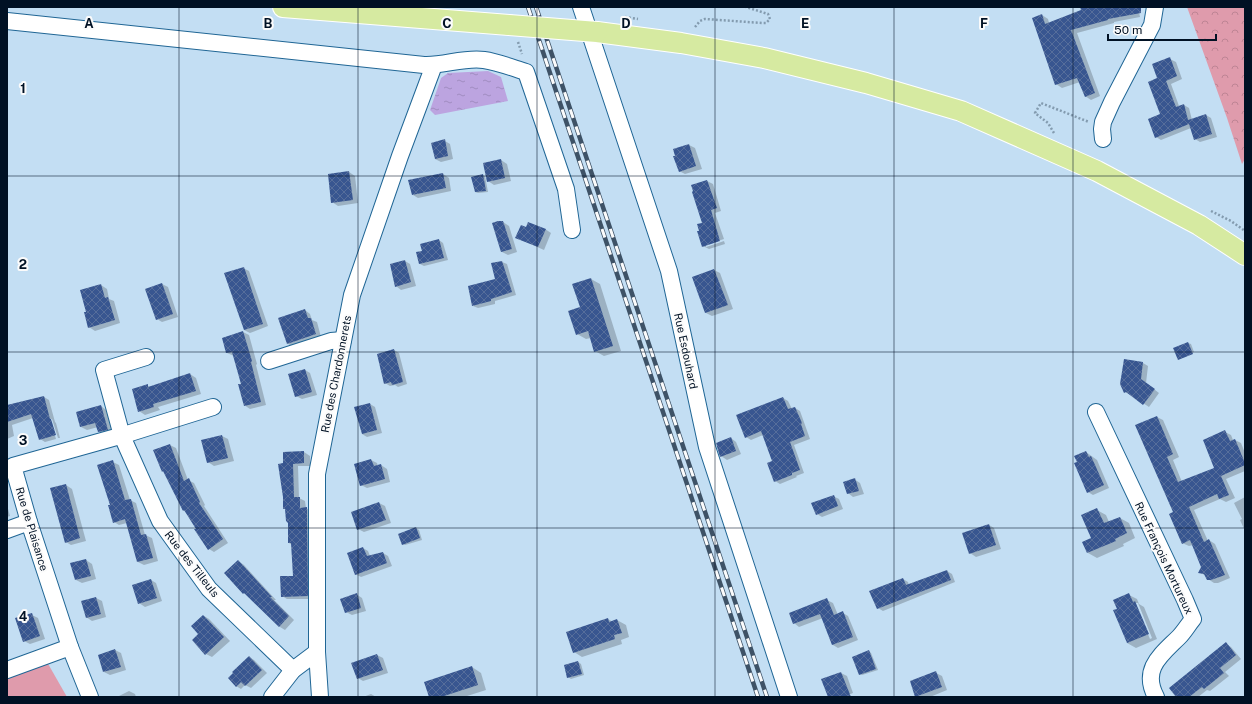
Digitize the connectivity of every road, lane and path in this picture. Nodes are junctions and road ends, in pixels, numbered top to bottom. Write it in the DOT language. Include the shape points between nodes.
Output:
graph roads {
  1 [pos="283,7"];
  2 [pos="580,7"];
  3 [pos="746,7"];
  4 [pos="1155,7"];
  5 [pos="7,21"];
  6 [pos="695,27"];
  7 [pos="434,65"];
  8 [pos="1102,134"];
  9 [pos="1055,135"];
  10 [pos="572,230"];
  11 [pos="1245,255"];
  12 [pos="343,340"];
  13 [pos="146,357"];
  14 [pos="269,361"];
  15 [pos="213,407"];
  16 [pos="1096,412"];
  17 [pos="122,436"];
  18 [pos="29,522"];
  19 [pos="7,530"];
  20 [pos="70,647"];
  21 [pos="317,652"];
  22 [pos="7,670"];
  23 [pos="293,670"];
  24 [pos="90,697"];
  25 [pos="272,697"];
  26 [pos="320,697"];
  27 [pos="789,697"];
  28 [pos="1156,697"];
  1 -- 11 [label="main road, bridge" via="597,32 695,45 764,58 852,80 961,111 1097,171 1199,225"];
  2 -- 27 [label="street, Rue Esdouhard" via="669,271 707,447"];
  3 -- 6 [label="path" via="768,14 770,19 762,23 705,19"];
  4 -- 8 [label="street" via="1152,25 1112,102 1103,122"];
  5 -- 7 [label="street"];
  7 -- 10 [label="street" via="461,60 484,60 526,72 566,189"];
  7 -- 12 [label="street, Rue des Chardonnerets" via="352,295"];
  8 -- 9 [label="path" via="1084,120 1041,103 1035,113 1048,123"];
  12 -- 14 [label="street" via="330,341"];
  12 -- 21 [label="street, Rue des Chardonnerets" via="317,474"];
  13 -- 17 [label="street, Rue des Tilleuls" via="104,370"];
  15 -- 17 [label="street, Rue de Plaisance"];
  16 -- 28 [label="street, Rue François Mortureux" via="1193,619 1154,665 1150,676"];
  17 -- 18 [label="street, Rue de Plaisance" via="13,466"];
  17 -- 23 [label="street, Rue des Tilleuls" via="160,521 209,589"];
  18 -- 19 [label="street"];
  18 -- 20 [label="street, Rue de Plaisance"];
  20 -- 22 [label="street"];
  20 -- 24 [label="street, Rue de Plaisance"];
  21 -- 23 [label="street"];
  21 -- 26 [label="street, Rue des Chardonnerets"];
  23 -- 25 [label="street"];
}
